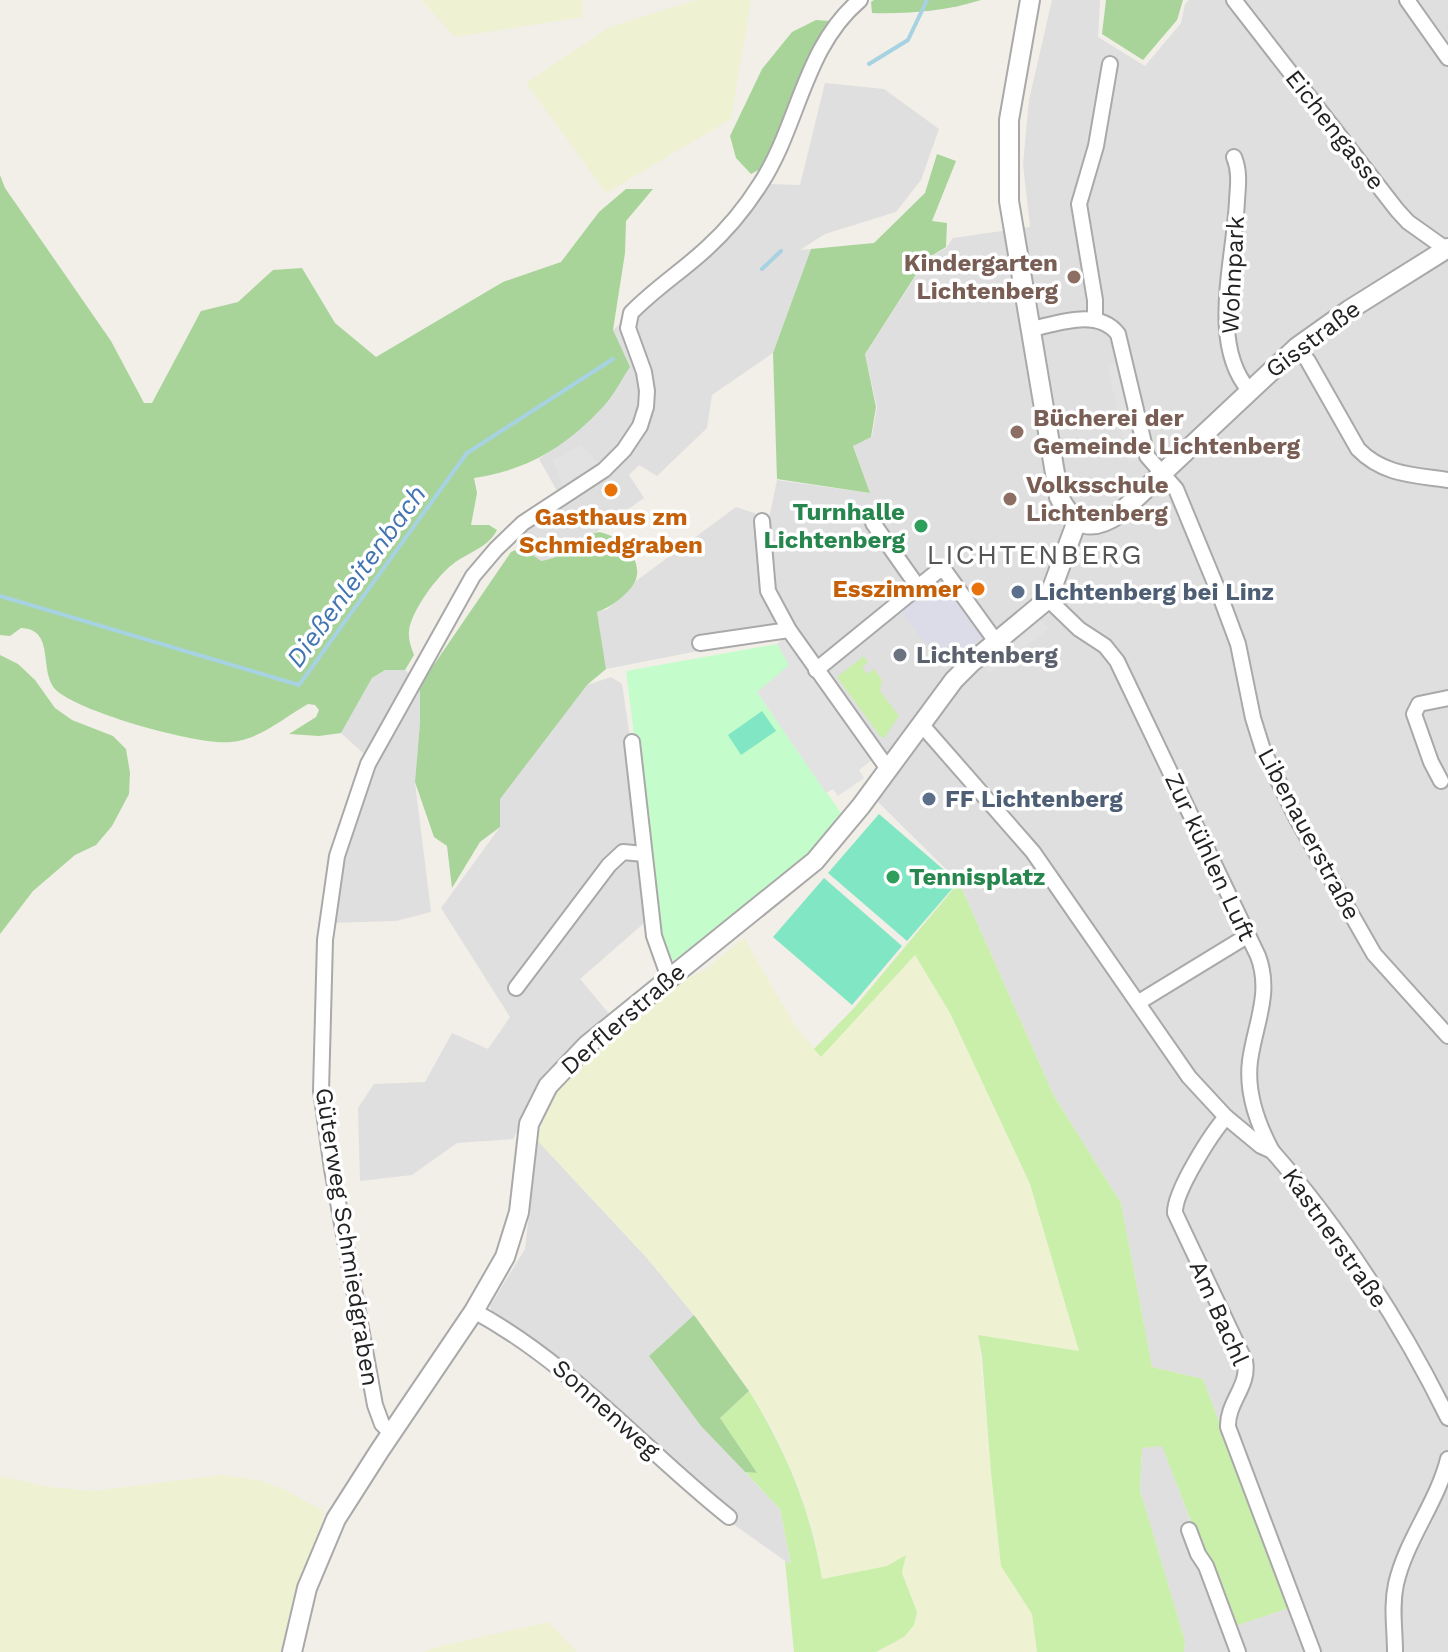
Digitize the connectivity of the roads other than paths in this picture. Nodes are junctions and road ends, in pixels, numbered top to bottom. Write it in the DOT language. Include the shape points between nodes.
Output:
graph roads {
  1 [pos="860,0"];
  2 [pos="1030,0"];
  3 [pos="1234,0"];
  4 [pos="1407,0"];
  5 [pos="1448,58"];
  6 [pos="1110,64"];
  7 [pos="1234,157"];
  8 [pos="1447,248"];
  9 [pos="1095,319"];
  10 [pos="1032,329"];
  11 [pos="1297,347"];
  12 [pos="1249,390"];
  13 [pos="1163,475"];
  14 [pos="1448,480"];
  15 [pos="762,521"];
  16 [pos="1077,521"];
  17 [pos="873,523"];
  18 [pos="918,587"];
  19 [pos="1048,599"];
  20 [pos="789,630"];
  21 [pos="700,643"];
  22 [pos="997,643"];
  23 [pos="816,670"];
  24 [pos="1448,698"];
  25 [pos="921,724"];
  26 [pos="632,742"];
  27 [pos="888,769"];
  28 [pos="1441,781"];
  29 [pos="644,854"];
  30 [pos="1247,936"];
  31 [pos="669,978"];
  32 [pos="516,988"];
  33 [pos="1139,1002"];
  34 [pos="1448,1036"];
  35 [pos="1226,1117"];
  36 [pos="1272,1151"];
  37 [pos="474,1311"];
  38 [pos="1448,1418"];
  39 [pos="391,1433"];
  40 [pos="1448,1459"];
  41 [pos="729,1517"];
  42 [pos="1189,1530"];
  43 [pos="292,1652"];
  44 [pos="1238,1652"];
  45 [pos="1313,1652"];
  46 [pos="1395,1652"];
  1 -- 39 [label="street, Güterweg Schmiedgraben" via="835,26 818,55 770,167 742,210 706,250 631,313 628,328 647,391 645,415 636,433 604,470 523,523 485,561 372,756 348,818 332,881 325,940 321,1074 325,1126 375,1405"];
  2 -- 10 [label="street" via="1012,96 1008,166 1012,228"];
  3 -- 8 [label="street, Eichengasse" via="1397,210"];
  4 -- 5 [label="street"];
  6 -- 9 [label="street" via="1096,146 1079,204"];
  7 -- 12 [label="street, Wohnpark" via="1237,213 1226,330 1239,377"];
  8 -- 11 [label="street, Gisstraße"];
  9 -- 10 [label="street"];
  9 -- 13 [label="street, Libenauerstraße" via="1111,325 1121,340 1147,456"];
  10 -- 16 [label="street" via="1059,497"];
  11 -- 12 [label="street, Gisstraße"];
  11 -- 14 [label="street" via="1367,458 1386,470"];
  12 -- 13 [label="street, Gisstraße"];
  13 -- 16 [label="street, Gisstraße" via="1108,521"];
  13 -- 34 [label="street, Libenauerstraße" via="1181,500 1219,593 1238,644 1263,750 1297,819 1374,954"];
  15 -- 20 [label="street" via="768,591"];
  16 -- 19 [label="street, Derflerstraße"];
  17 -- 18 [label="street"];
  18 -- 22 [label="street" via="945,571"];
  18 -- 23 [label="street"];
  19 -- 22 [label="street, Derflerstraße"];
  19 -- 30 [label="street, Zur kühlen Luft" via="1117,661"];
  20 -- 21 [label="street"];
  20 -- 23 [label="street"];
  22 -- 25 [label="street, Derflerstraße" via="954,680"];
  23 -- 27 [label="street"];
  24 -- 28 [label="street" via="1419,704 1414,714"];
  25 -- 27 [label="street, Derflerstraße"];
  25 -- 33 [label="street, Kastnerstraße" via="1033,852"];
  26 -- 29 [label="street"];
  27 -- 31 [label="street, Derflerstraße" via="815,861"];
  29 -- 31 [label="street" via="654,936"];
  29 -- 32 [label="street" via="623,852 609,865"];
  30 -- 33 [label="street"];
  30 -- 36 [label="street, Zur kühlen Luft" via="1262,968 1265,990 1249,1081"];
  31 -- 37 [label="street, Derflerstraße" via="575,1056 542,1095 527,1134 515,1229 498,1272"];
  33 -- 35 [label="street, Kastnerstraße" via="1189,1077"];
  35 -- 36 [label="street, Kastnerstraße"];
  35 -- 45 [label="street, Am Bachl" via="1180,1190 1175,1213 1245,1361 1246,1377 1230,1406 1228,1427"];
  36 -- 38 [label="street, Kastnerstraße" via="1354,1257"];
  37 -- 39 [label="street, Derflerstraße"];
  37 -- 41 [label="street, Sonnenweg" via="549,1358"];
  39 -- 43 [label="street, Derflerstraße" via="324,1544"];
  40 -- 46 [label="street" via="1399,1574 1393,1606"];
  42 -- 44 [label="street"];
}
